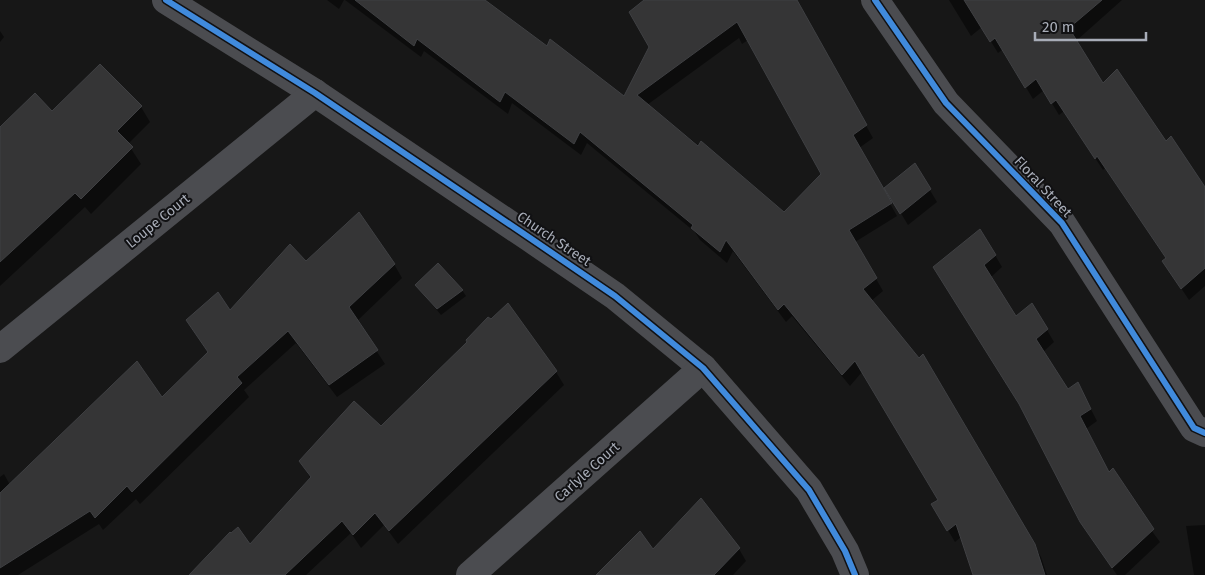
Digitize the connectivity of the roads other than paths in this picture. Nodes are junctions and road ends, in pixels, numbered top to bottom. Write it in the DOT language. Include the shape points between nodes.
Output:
graph roads {
  1 [pos="166,0"];
  2 [pos="874,0"];
  3 [pos="315,93"];
  4 [pos="0,349"];
  5 [pos="703,368"];
  6 [pos="1200,430"];
  7 [pos="470,575"];
  8 [pos="855,575"];
  1 -- 3 [label="street, Church Street"];
  2 -- 6 [label="street, Floral Street" via="946,103 1062,223"];
  3 -- 4 [label="street, Loupe Court"];
  3 -- 5 [label="street, Church Street" via="614,296"];
  5 -- 7 [label="street, Carlyle Court"];
  5 -- 8 [label="street, Church Street" via="809,490 845,551"];
}
